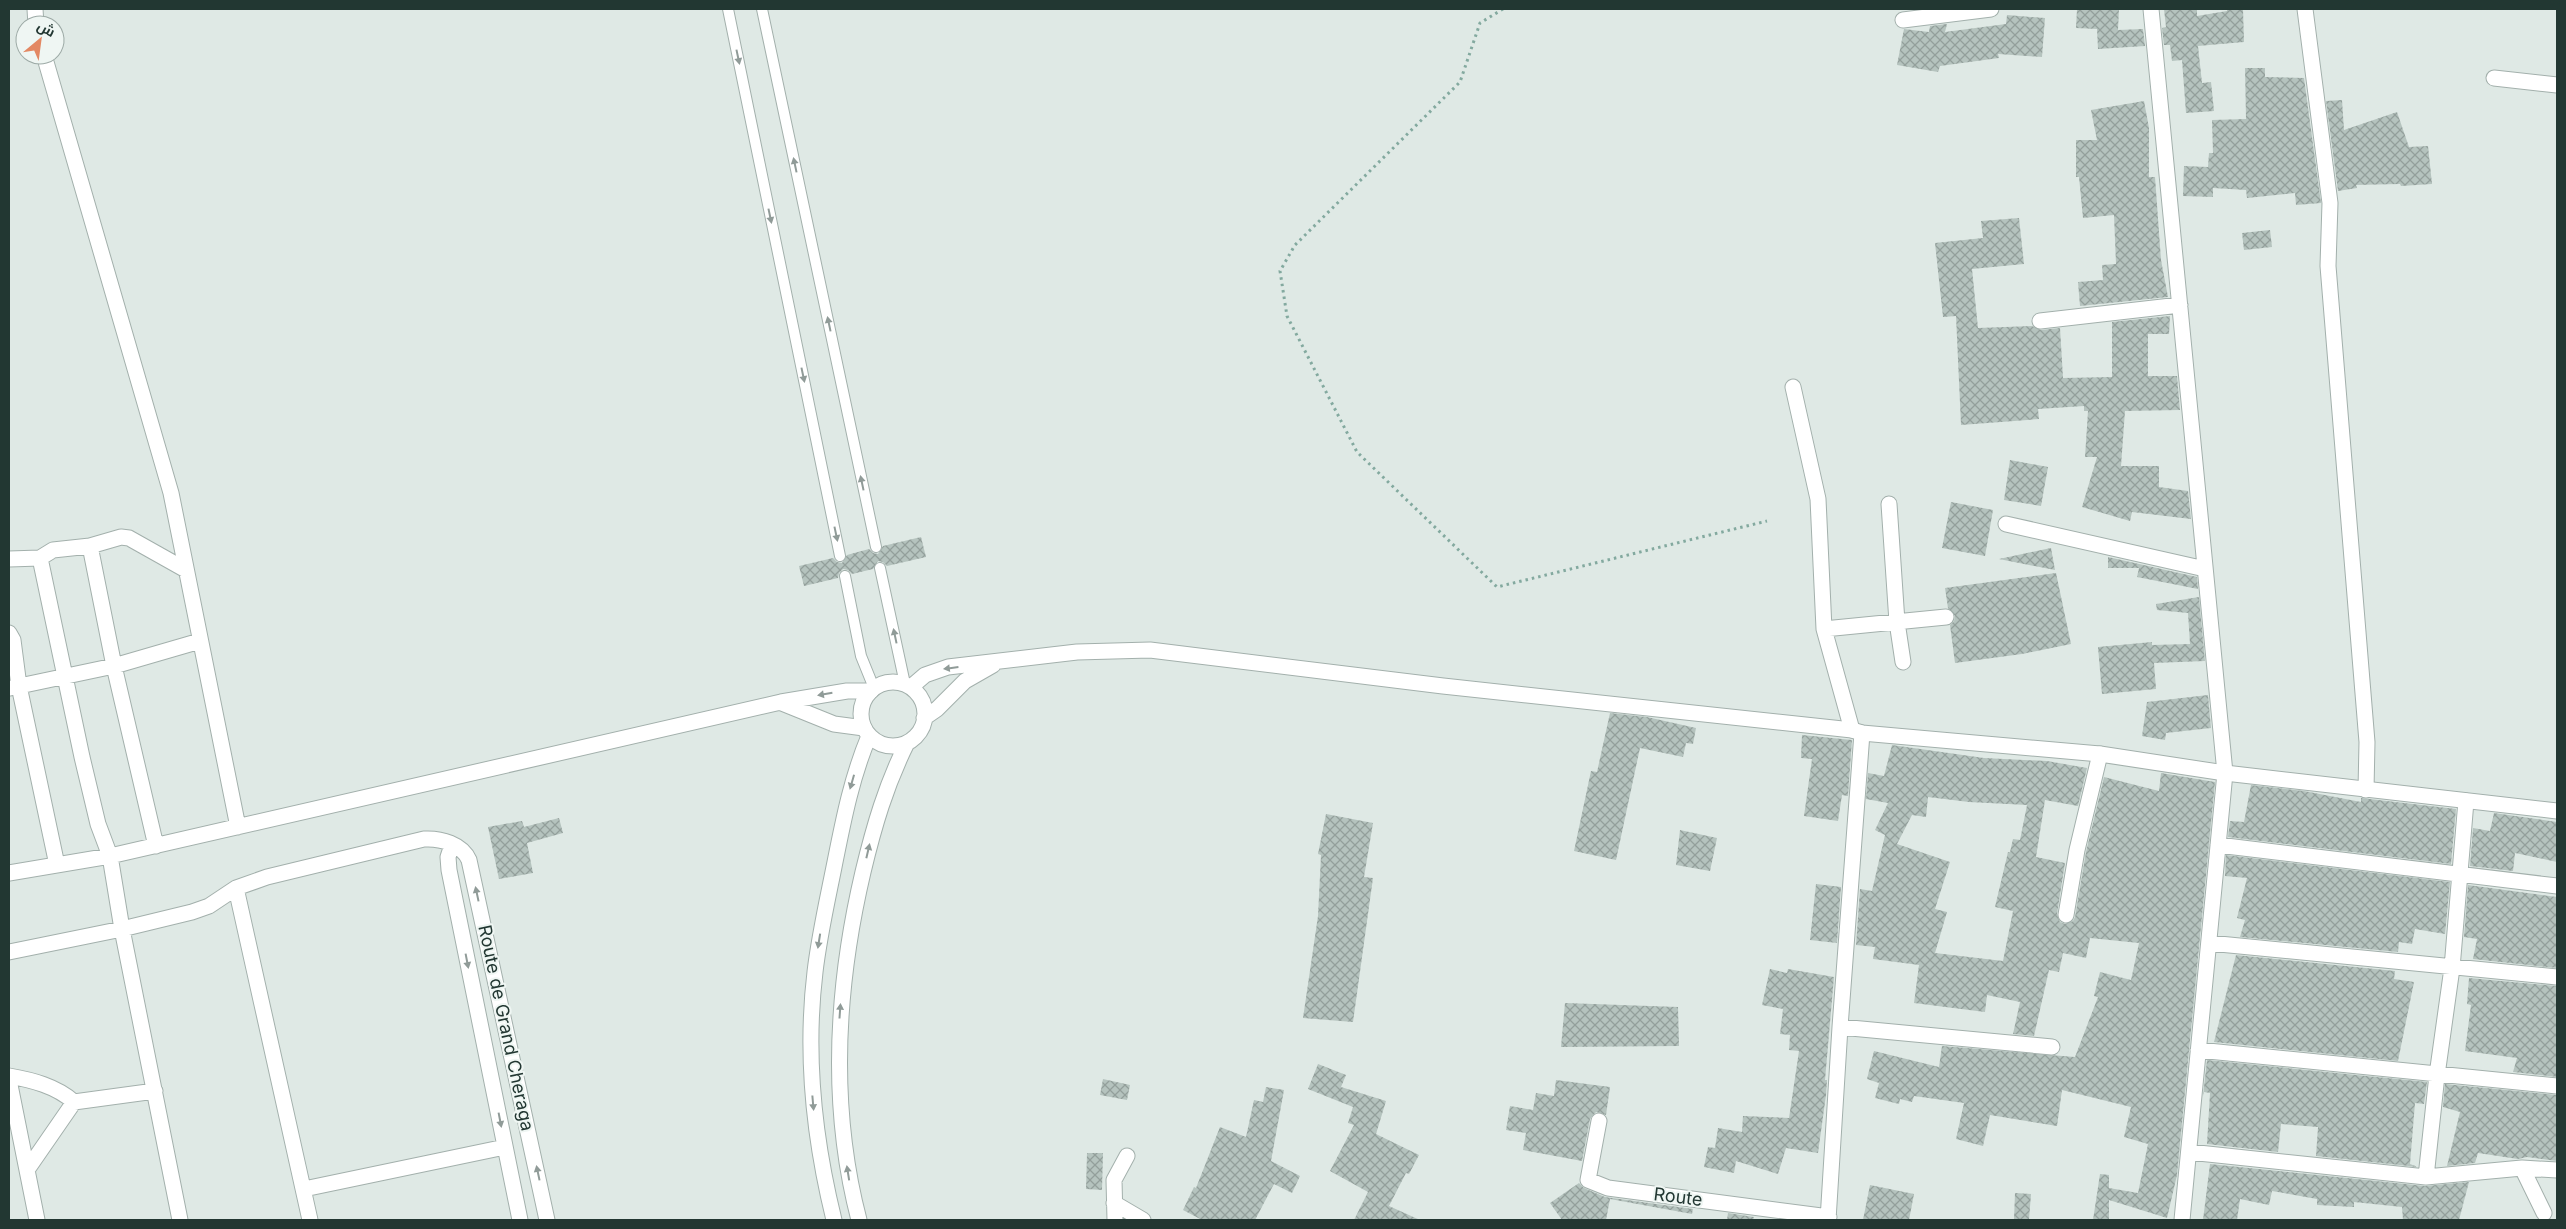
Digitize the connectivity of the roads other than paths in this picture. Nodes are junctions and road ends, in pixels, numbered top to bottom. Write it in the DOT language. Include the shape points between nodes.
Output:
graph roads {
  1 [pos="728,9"];
  2 [pos="762,9"];
  3 [pos="1991,9"];
  4 [pos="2151,9"];
  5 [pos="2305,9"];
  6 [pos="1903,20"];
  7 [pos="47,65"];
  8 [pos="2494,78"];
  9 [pos="2557,85"];
  10 [pos="2180,305"];
  11 [pos="2040,321"];
  12 [pos="1793,387"];
  13 [pos="1890,504"];
  14 [pos="2006,524"];
  15 [pos="90,546"];
  16 [pos="876,547"];
  17 [pos="840,556"];
  18 [pos="40,558"];
  19 [pos="9,559"];
  20 [pos="880,568"];
  21 [pos="2205,569"];
  22 [pos="186,570"];
  23 [pos="845,576"];
  24 [pos="1946,617"];
  25 [pos="1897,622"];
  26 [pos="1824,629"];
  27 [pos="9,634"];
  28 [pos="200,641"];
  29 [pos="1903,662"];
  30 [pos="996,663"];
  31 [pos="114,666"];
  32 [pos="66,676"];
  33 [pos="908,686"];
  34 [pos="14,687"];
  35 [pos="872,689"];
  36 [pos="781,702"];
  37 [pos="924,718"];
  38 [pos="867,732"];
  39 [pos="1857,732"];
  40 [pos="907,743"];
  41 [pos="2100,754"];
  42 [pos="2225,773"];
  43 [pos="2366,790"];
  44 [pos="2466,801"];
  45 [pos="2557,811"];
  46 [pos="238,827"];
  47 [pos="452,845"];
  48 [pos="2218,845"];
  49 [pos="156,846"];
  50 [pos="110,856"];
  51 [pos="56,865"];
  52 [pos="9,870"];
  53 [pos="2458,874"];
  54 [pos="2557,886"];
  55 [pos="236,888"];
  56 [pos="2066,915"];
  57 [pos="122,929"];
  58 [pos="2209,943"];
  59 [pos="9,952"];
  60 [pos="2452,968"];
  61 [pos="2557,977"];
  62 [pos="1840,1027"];
  63 [pos="2052,1047"];
  64 [pos="2198,1050"];
  65 [pos="2437,1074"];
  66 [pos="9,1076"];
  67 [pos="9,1080"];
  68 [pos="2557,1086"];
  69 [pos="154,1091"];
  70 [pos="74,1102"];
  71 [pos="1599,1121"];
  72 [pos="505,1147"];
  73 [pos="2188,1152"];
  74 [pos="1127,1156"];
  75 [pos="2522,1168"];
  76 [pos="27,1170"];
  77 [pos="2557,1170"];
  78 [pos="2426,1177"];
  79 [pos="304,1189"];
  80 [pos="1114,1203"];
  81 [pos="2548,1213"];
  82 [pos="1829,1218"];
  83 [pos="37,1220"];
  84 [pos="180,1220"];
  85 [pos="310,1220"];
  86 [pos="520,1220"];
  87 [pos="547,1220"];
  88 [pos="834,1220"];
  89 [pos="859,1220"];
  90 [pos="1114,1220"];
  91 [pos="1143,1220"];
  92 [pos="2182,1220"];
  1 -- 17 [label="lane, one-way"];
  16 -- 2 [label="lane, one-way"];
  3 -- 6 [label="street"];
  4 -- 10 [label="street"];
  5 -- 43 [label="street" via="2330,203 2328,266 2367,742"];
  7 -- 22 [label="street" via="171,493"];
  8 -- 9 [label="street"];
  10 -- 11 [label="street"];
  10 -- 21 [label="street"];
  12 -- 26 [label="street" via="1818,499"];
  13 -- 25 [label="street"];
  14 -- 21 [label="street"];
  15 -- 18 [label="street" via="53,550"];
  15 -- 22 [label="street" via="121,537 129,538"];
  15 -- 31 [label="street"];
  18 -- 19 [label="street"];
  18 -- 32 [label="street"];
  33 -- 20 [label="lane, one-way"];
  21 -- 42 [label="street"];
  22 -- 28 [label="street"];
  23 -- 35 [label="lane" via="861,656"];
  24 -- 25 [label="street"];
  25 -- 26 [label="street"];
  25 -- 29 [label="street"];
  26 -- 39 [label="street"];
  27 -- 34 [label="street" via="13,640"];
  28 -- 31 [label="street"];
  28 -- 46 [label="street"];
  30 -- 33 [label="street, one-way" via="936,670"];
  30 -- 37 [label="street" via="965,681 938,709"];
  30 -- 39 [label="street" via="1077,652 1150,650"];
  31 -- 32 [label="street"];
  31 -- 49 [label="street"];
  32 -- 34 [label="street"];
  32 -- 50 [label="street" via="96,814"];
  33 -- 35 [label="street" via="893,682"];
  33 -- 37 [label="street" via="920,698"];
  34 -- 51 [label="street"];
  35 -- 36 [label="street, one-way"];
  35 -- 38 [label="street" via="861,708"];
  36 -- 38 [label="street" via="834,724"];
  36 -- 46 [label="street"];
  37 -- 40 [label="street" via="922,728"];
  38 -- 40 [label="street" via="877,742 892,746"];
  38 -- 88 [label="street, one-way" via="848,796 820,935 812,1010 815,1120"];
  39 -- 41 [label="street"];
  39 -- 62 [label="street"];
  89 -- 40 [label="street, one-way" via="846,1155 840,1101 843,974 876,816"];
  41 -- 42 [label="street"];
  41 -- 56 [label="street" via="2077,850"];
  42 -- 43 [label="street"];
  42 -- 48 [label="street"];
  43 -- 44 [label="street"];
  44 -- 45 [label="street"];
  44 -- 53 [label="street"];
  46 -- 49 [label="street"];
  47 -- 55 [label="street" via="439,839 424,839 267,877"];
  47 -- 72 [label="street, one-way" via="448,857 449,870"];
  87 -- 47 [label="street, Route de Grand Cheraga, one-way" via="470,860 463,850"];
  48 -- 53 [label="street"];
  48 -- 58 [label="street"];
  49 -- 50 [label="street"];
  50 -- 51 [label="street"];
  50 -- 57 [label="street"];
  51 -- 52 [label="street"];
  53 -- 54 [label="street"];
  53 -- 60 [label="street"];
  55 -- 57 [label="street" via="209,906"];
  55 -- 79 [label="street"];
  57 -- 59 [label="street"];
  57 -- 69 [label="street"];
  58 -- 60 [label="street"];
  58 -- 64 [label="street"];
  60 -- 61 [label="street"];
  60 -- 65 [label="street"];
  62 -- 63 [label="street"];
  62 -- 82 [label="street"];
  64 -- 65 [label="street"];
  64 -- 73 [label="street"];
  65 -- 68 [label="street"];
  65 -- 78 [label="street"];
  66 -- 70 [label="street" via="30,1080 64,1094"];
  67 -- 76 [label="street"];
  69 -- 70 [label="street"];
  69 -- 84 [label="street"];
  70 -- 76 [label="street"];
  71 -- 82 [label="street, Route" via="1588,1180 1608,1188"];
  72 -- 79 [label="street"];
  72 -- 86 [label="street"];
  73 -- 78 [label="street"];
  73 -- 92 [label="street"];
  74 -- 80 [label="street" via="1114,1180"];
  75 -- 77 [label="street"];
  75 -- 78 [label="street"];
  75 -- 81 [label="street"];
  76 -- 83 [label="street"];
  79 -- 85 [label="street"];
  80 -- 90 [label="street"];
  80 -- 91 [label="street"];
}
